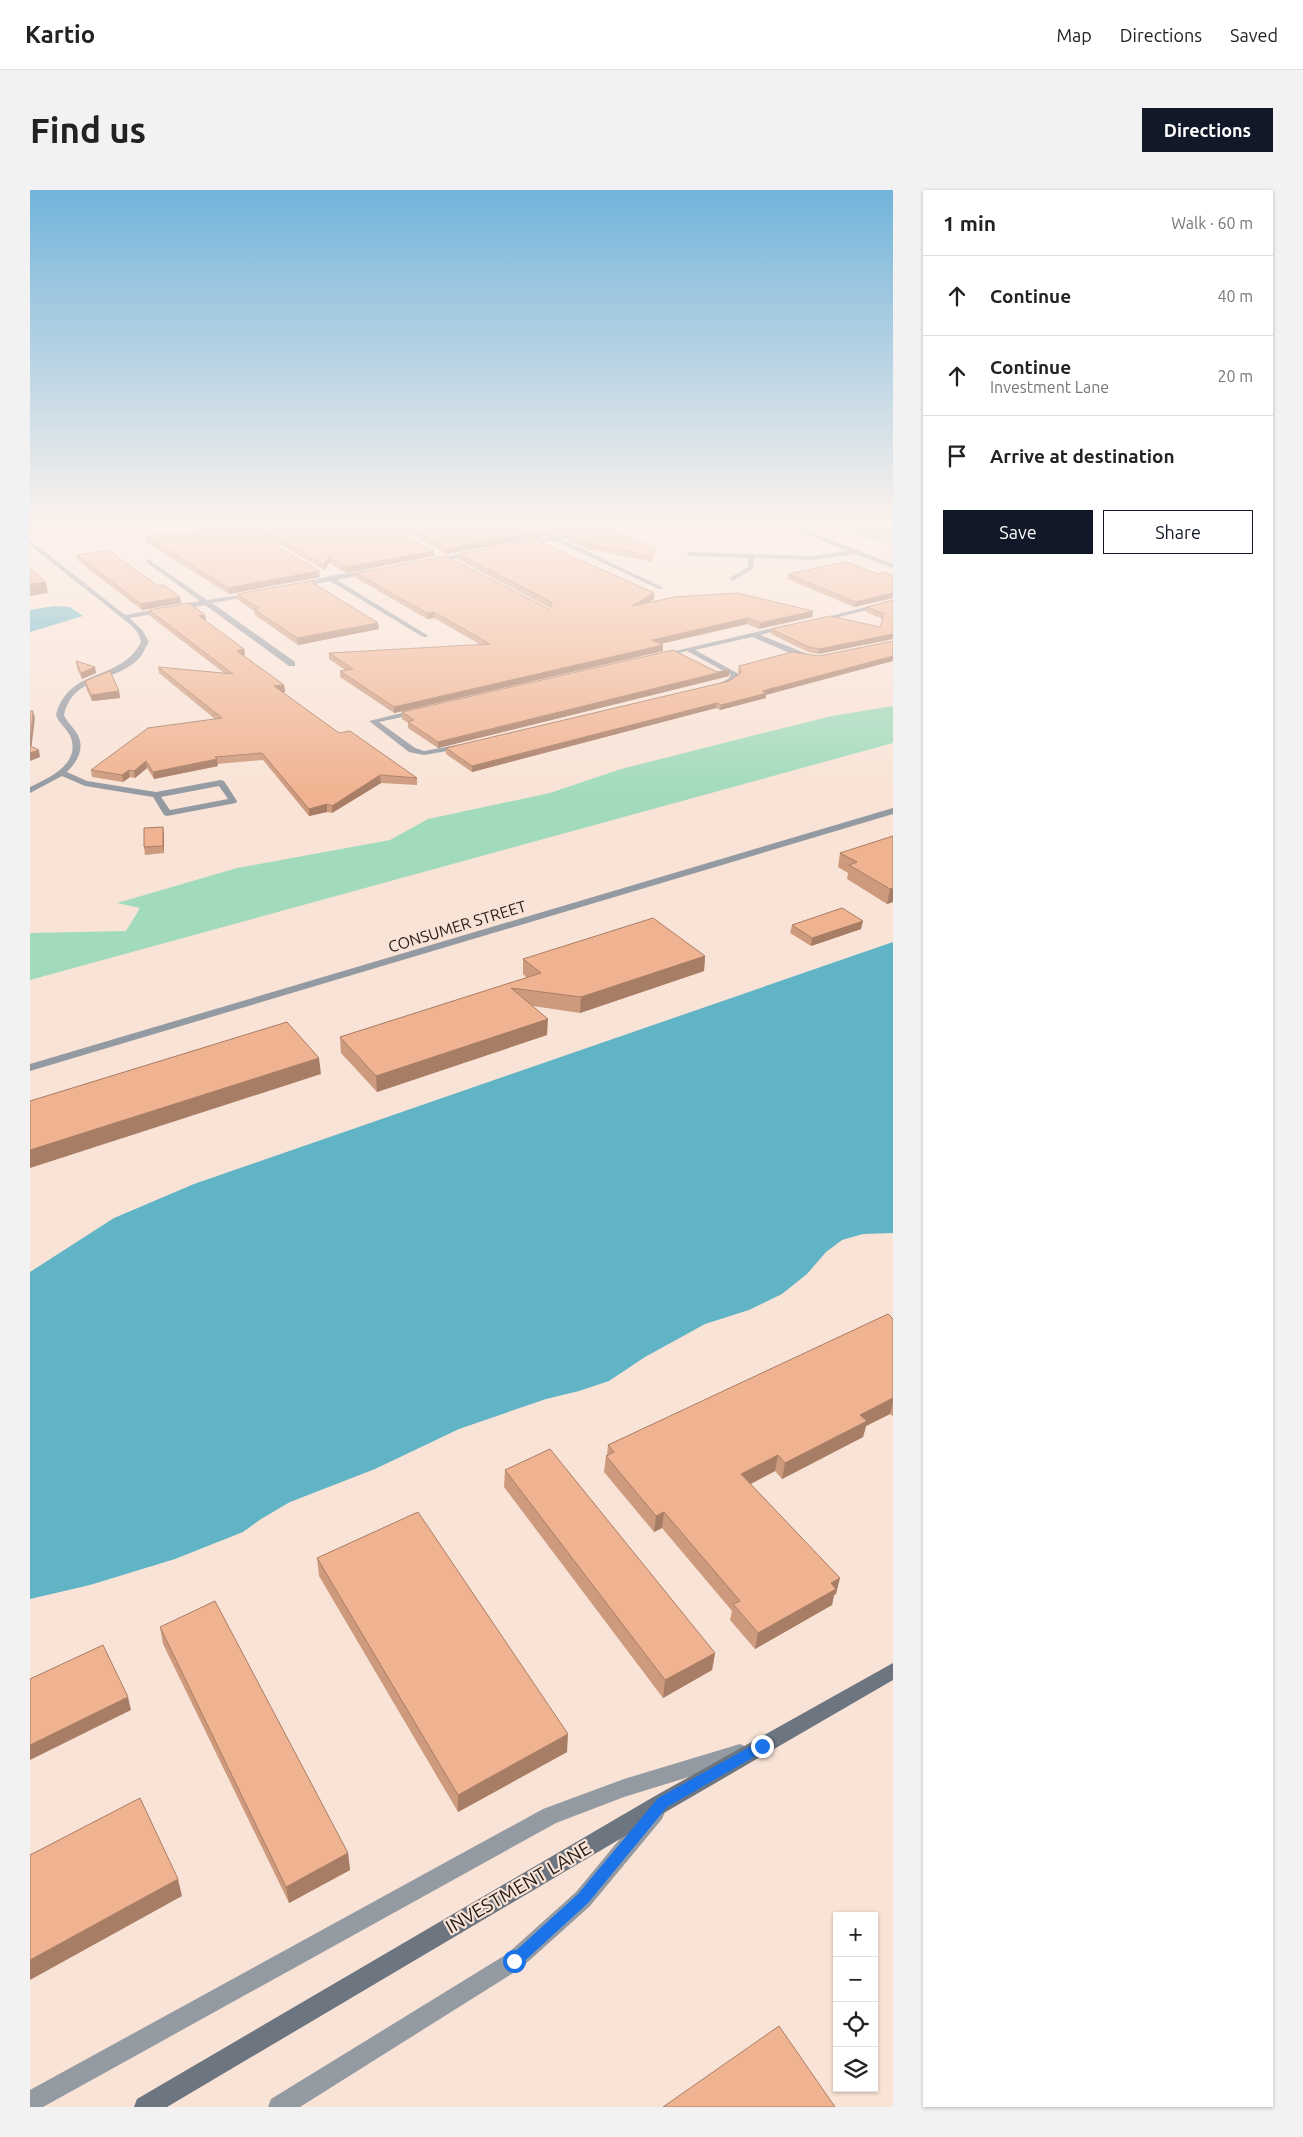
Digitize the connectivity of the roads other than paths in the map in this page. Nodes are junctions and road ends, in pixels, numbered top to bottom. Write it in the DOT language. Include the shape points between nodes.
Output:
graph roads {
  1 [pos="121,614"];
  2 [pos="138,614"];
  3 [pos="223,614"];
  4 [pos="389,614"];
  5 [pos="841,614"];
  6 [pos="124,617"];
  7 [pos="810,622"];
  8 [pos="791,626"];
  9 [pos="754,634"];
  10 [pos="425,636"];
  11 [pos="688,649"];
  12 [pos="650,658"];
  13 [pos="818,658"];
  14 [pos="292,664"];
  15 [pos="715,686"];
  16 [pos="430,708"];
  17 [pos="473,743"];
  18 [pos="61,773"];
  19 [pos="30,790"];
  20 [pos="156,795"];
  21 [pos="893,812"];
  22 [pos="30,1068"];
  23 [pos="893,1671"];
  24 [pos="762,1746"];
  25 [pos="662,1803"];
  26 [pos="30,2102"];
  27 [pos="145,2107"];
  28 [pos="279,2107"];
  1 -- 6 [label="street"];
  2 -- 6 [label="street"];
  3 -- 14 [label="street"];
  4 -- 10 [label="street"];
  5 -- 7 [label="street"];
  6 -- 18 [label="street" via="144,635 144,648 129,662 79,686 63,700 61,718 74,735 77,747 76,755"];
  8 -- 9 [label="street"];
  9 -- 11 [label="street"];
  9 -- 13 [label="street" via="796,654"];
  11 -- 12 [label="street"];
  11 -- 15 [label="street" via="735,674 731,681"];
  16 -- 17 [label="street" via="373,721 412,750 424,753"];
  18 -- 19 [label="street"];
  18 -- 20 [label="street" via="85,783"];
  20 -- 20 [label="street" via="168,813 233,801 221,783"];
  21 -- 22 [label="street, CONSUMER STREET"];
  23 -- 24 [label="street, INVESTMENT LANE"];
  24 -- 25 [label="street, INVESTMENT LANE"];
  24 -- 26 [label="street" via="624,1788 550,1816"];
  25 -- 27 [label="street, INVESTMENT LANE"];
  25 -- 28 [label="street" via="583,1899 514,1961"];
}
